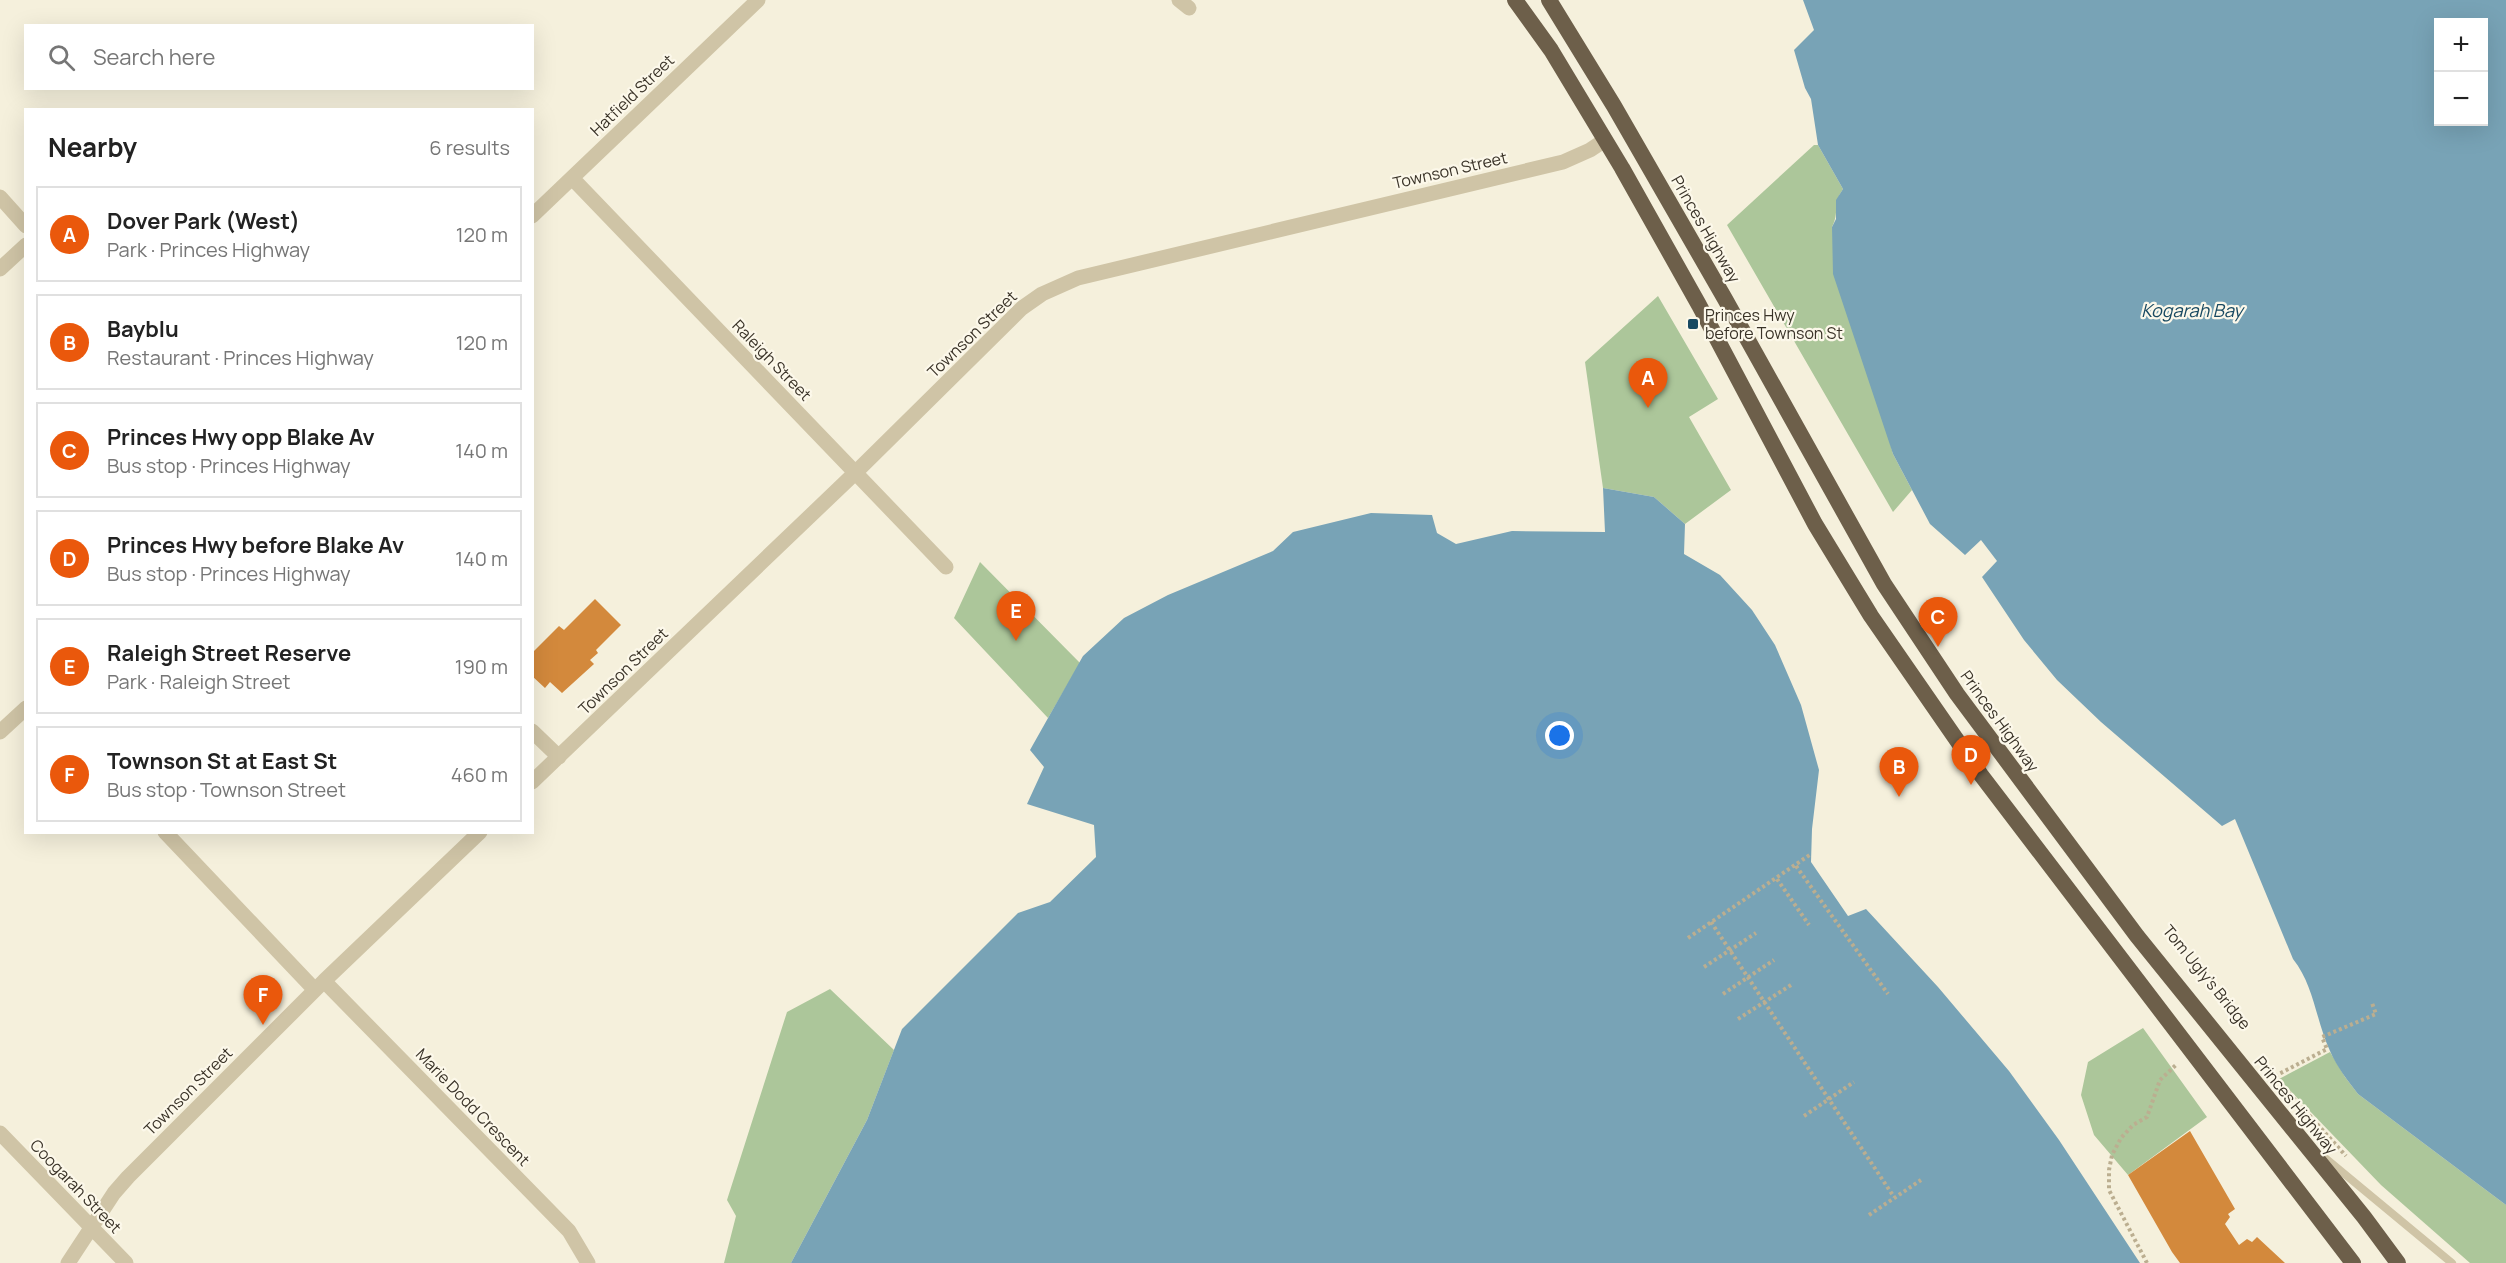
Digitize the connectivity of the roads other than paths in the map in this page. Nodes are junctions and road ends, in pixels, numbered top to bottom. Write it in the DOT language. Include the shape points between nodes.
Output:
graph roads {
  1 [pos="758,0"];
  2 [pos="1515,0"];
  3 [pos="1549,0"];
  4 [pos="1605,140"];
  5 [pos="572,178"];
  6 [pos="0,197"];
  7 [pos="534,214"];
  8 [pos="24,224"];
  9 [pos="24,247"];
  10 [pos="0,269"];
  11 [pos="855,473"];
  12 [pos="946,567"];
  13 [pos="24,710"];
  14 [pos="0,732"];
  15 [pos="534,733"];
  16 [pos="559,757"];
  17 [pos="534,780"];
  18 [pos="167,834"];
  19 [pos="478,834"];
  20 [pos="320,985"];
  21 [pos="2288,1125"];
  22 [pos="0,1133"];
  23 [pos="92,1227"];
  24 [pos="68,1263"];
  25 [pos="126,1263"];
  26 [pos="588,1263"];
  27 [pos="2353,1263"];
  28 [pos="2398,1263"];
  29 [pos="2452,1263"];
  1 -- 5 [label="street, Hatfield Street"];
  2 -- 4 [label="highway" via="1551,50"];
  3 -- 21 [label="highway, Princes Highway" via="1725,298 1884,584 1957,694 2137,936"];
  4 -- 11 [label="street, Townson Street" via="1563,162 1060,284 1022,308"];
  4 -- 27 [label="highway" via="1699,305 1815,524 1871,616 1982,775"];
  5 -- 7 [label="street, Hatfield Street"];
  5 -- 11 [label="street, Raleigh Street"];
  6 -- 8 [label="street"];
  9 -- 10 [label="street"];
  11 -- 12 [label="street, Raleigh Street"];
  11 -- 16 [label="street, Townson Street"];
  13 -- 14 [label="street"];
  15 -- 16 [label="street"];
  16 -- 17 [label="street, Townson Street"];
  18 -- 20 [label="street, Marie Dodd Crescent"];
  19 -- 20 [label="street, Townson Street"];
  20 -- 23 [label="street, Townson Street" via="128,1177"];
  20 -- 26 [label="street, Marie Dodd Crescent" via="569,1231"];
  21 -- 28 [label="highway, Princes Highway"];
  21 -- 29 [label="lane"];
  22 -- 23 [label="street, Coogarah Street"];
  23 -- 24 [label="street, Townson Street"];
  23 -- 25 [label="street, Coogarah Street"];
}
